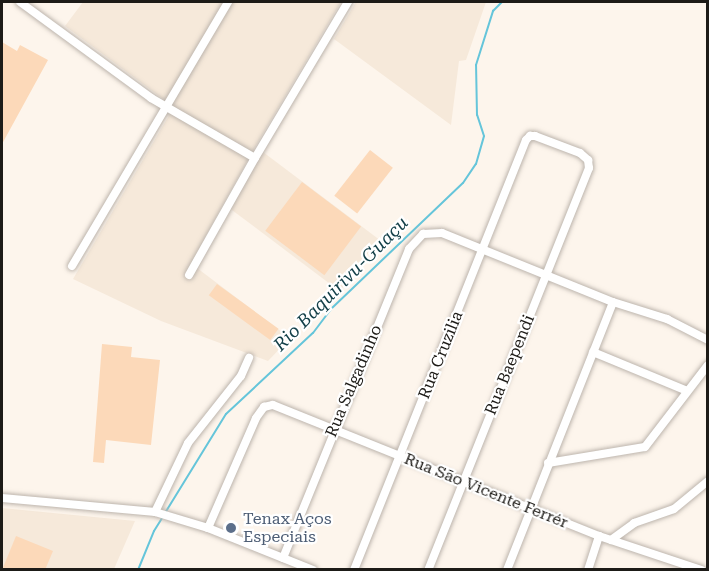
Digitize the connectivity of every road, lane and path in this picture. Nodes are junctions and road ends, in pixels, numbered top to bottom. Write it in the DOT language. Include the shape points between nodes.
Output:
graph roads {
  1 [pos="20,2"];
  2 [pos="228,2"];
  3 [pos="348,2"];
  4 [pos="164,106"];
  5 [pos="255,158"];
  6 [pos="588,160"];
  7 [pos="483,250"];
  8 [pos="72,266"];
  9 [pos="189,275"];
  10 [pos="546,275"];
  11 [pos="613,302"];
  12 [pos="708,340"];
  13 [pos="593,352"];
  14 [pos="249,358"];
  15 [pos="708,365"];
  16 [pos="687,391"];
  17 [pos="333,430"];
  18 [pos="400,457"];
  19 [pos="548,463"];
  20 [pos="708,481"];
  21 [pos="463,482"];
  22 [pos="2,498"];
  23 [pos="531,510"];
  24 [pos="156,513"];
  25 [pos="208,528"];
  26 [pos="599,537"];
  27 [pos="611,540"];
  28 [pos="283,558"];
  29 [pos="313,570"];
  30 [pos="354,570"];
  31 [pos="428,570"];
  32 [pos="507,570"];
  33 [pos="588,570"];
  34 [pos="701,570"];
  1 -- 4 [label="street"];
  2 -- 4 [label="street"];
  3 -- 5 [label="street"];
  4 -- 5 [label="street"];
  4 -- 8 [label="street"];
  5 -- 9 [label="street"];
  6 -- 7 [label="street, Rua Cruzilia" via="580,153 530,136"];
  6 -- 10 [label="street, Rua Baependi" via="587,177"];
  7 -- 10 [label="street"];
  7 -- 17 [label="street, Rua Salgadinho" via="429,232 413,242"];
  7 -- 18 [label="street, Rua Cruzilia"];
  10 -- 11 [label="street"];
  10 -- 21 [label="street, Rua Baependi"];
  11 -- 12 [label="street" via="667,319"];
  11 -- 13 [label="street"];
  13 -- 16 [label="street"];
  13 -- 19 [label="street"];
  14 -- 24 [label="street" via="241,376 188,443"];
  15 -- 16 [label="street"];
  16 -- 19 [label="street" via="645,447"];
  17 -- 18 [label="street, Rua São Vicente Ferrér"];
  17 -- 25 [label="street, Rua São Vicente Ferrér" via="273,405 264,407"];
  17 -- 28 [label="street, Rua Salgadinho"];
  18 -- 21 [label="street, Rua São Vicente Ferrér"];
  18 -- 30 [label="street, Rua Cruzilia"];
  19 -- 23 [label="street"];
  20 -- 27 [label="street" via="683,504 633,523"];
  21 -- 23 [label="street, Rua São Vicente Ferrér"];
  21 -- 31 [label="street, Rua Baependi"];
  22 -- 24 [label="street"];
  23 -- 26 [label="street, Rua São Vicente Ferrér"];
  23 -- 32 [label="street"];
  24 -- 25 [label="street"];
  25 -- 28 [label="street"];
  26 -- 27 [label="street, Rua São Vicente Ferrér"];
  26 -- 33 [label="street"];
  27 -- 34 [label="street, Rua São Vicente Ferrér"];
  28 -- 29 [label="street"];
}
